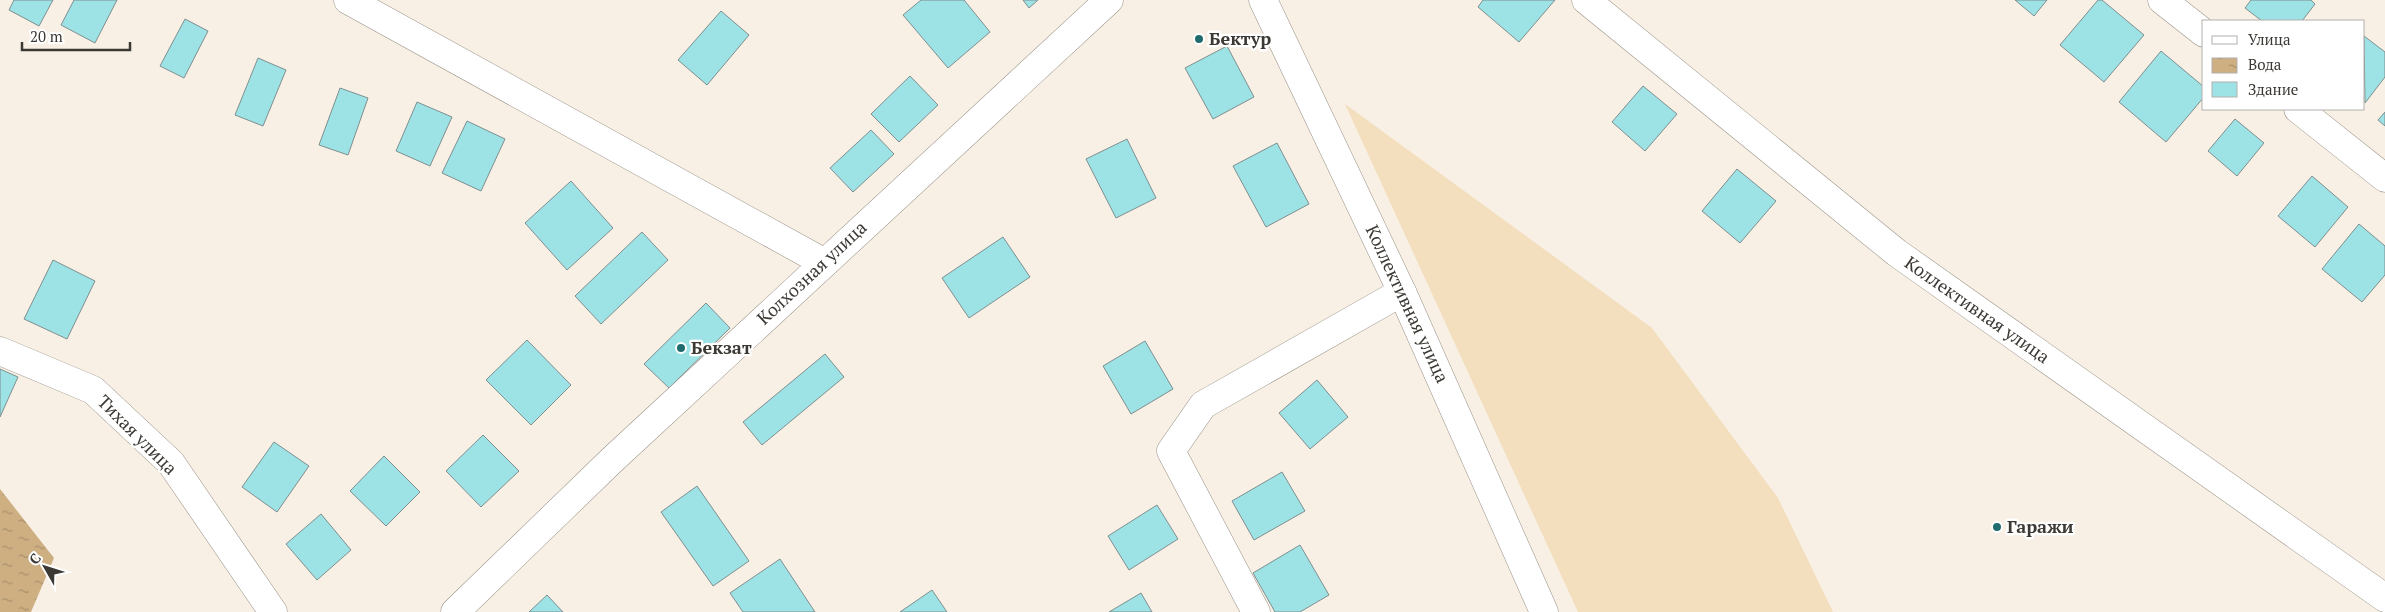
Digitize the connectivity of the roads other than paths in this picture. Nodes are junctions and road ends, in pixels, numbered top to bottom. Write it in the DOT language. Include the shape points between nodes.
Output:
graph roads {
  1 [pos="348,0"];
  2 [pos="1109,0"];
  3 [pos="1262,0"];
  4 [pos="1586,0"];
  5 [pos="2162,0"];
  6 [pos="2202,31"];
  7 [pos="2299,110"];
  8 [pos="2385,178"];
  9 [pos="823,262"];
  10 [pos="1402,292"];
  11 [pos="0,351"];
  12 [pos="2385,598"];
  13 [pos="273,612"];
  14 [pos="455,612"];
  15 [pos="1256,612"];
  16 [pos="1544,612"];
  1 -- 9 [label="street"];
  2 -- 9 [label="street, Колхозная улица"];
  3 -- 10 [label="street, Коллективная улица"];
  4 -- 12 [label="street, Коллективная улица" via="1897,252"];
  5 -- 6 [label="street"];
  7 -- 8 [label="street"];
  9 -- 14 [label="street, Колхозная улица"];
  10 -- 15 [label="street" via="1204,404 1171,451"];
  10 -- 16 [label="street, Коллективная улица"];
  11 -- 13 [label="street, Тихая улица" via="93,390 171,464"];
}
